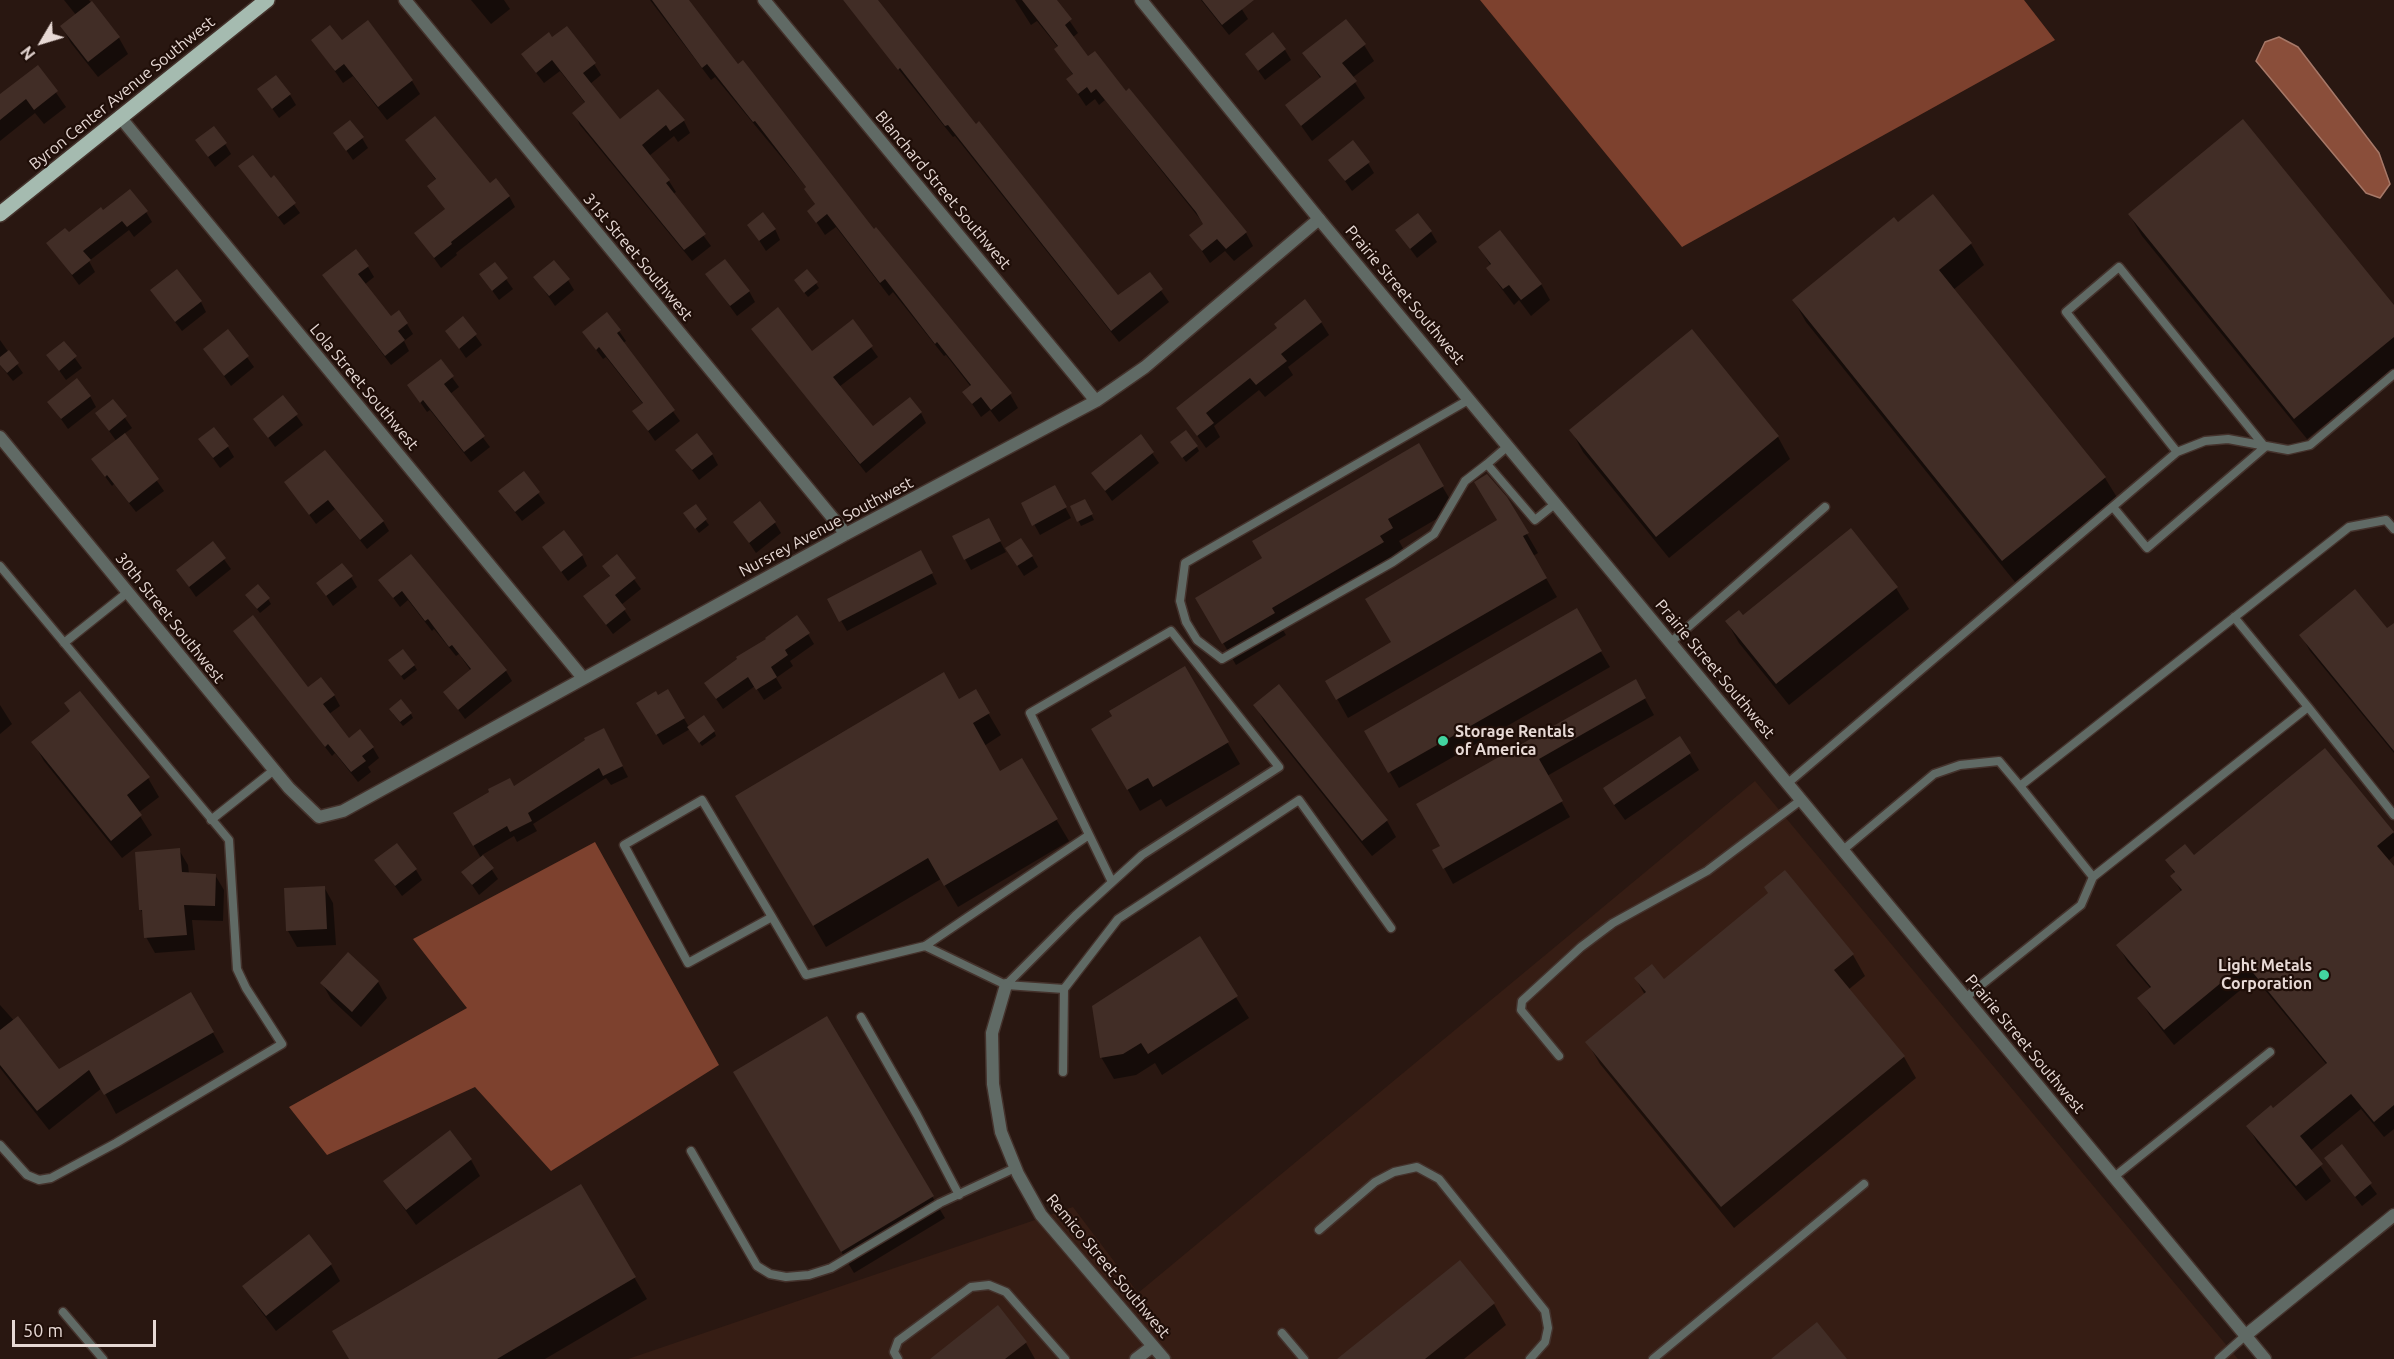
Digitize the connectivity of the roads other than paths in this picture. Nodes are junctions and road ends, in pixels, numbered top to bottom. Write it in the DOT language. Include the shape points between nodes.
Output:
graph roads {
  1 [pos="267,0"];
  2 [pos="405,0"];
  3 [pos="764,0"];
  4 [pos="1141,0"];
  5 [pos="120,117"];
  6 [pos="0,214"];
  7 [pos="1319,219"];
  8 [pos="2394,374"];
  9 [pos="1470,399"];
  10 [pos="1096,401"];
  11 [pos="0,437"];
  12 [pos="1508,446"];
  13 [pos="2265,447"];
  14 [pos="2177,452"];
  15 [pos="1487,464"];
  16 [pos="1556,503"];
  17 [pos="1825,507"];
  18 [pos="2113,507"];
  19 [pos="2394,529"];
  20 [pos="846,534"];
  21 [pos="0,566"];
  22 [pos="128,592"];
  23 [pos="2234,617"];
  24 [pos="1186,622"];
  25 [pos="1171,631"];
  26 [pos="1671,642"];
  27 [pos="64,643"];
  28 [pos="583,678"];
  29 [pos="2308,707"];
  30 [pos="274,770"];
  31 [pos="1788,783"];
  32 [pos="2020,786"];
  33 [pos="1802,800"];
  34 [pos="2394,815"];
  35 [pos="319,817"];
  36 [pos="211,820"];
  37 [pos="1089,835"];
  38 [pos="1844,850"];
  39 [pos="2093,877"];
  40 [pos="1112,882"];
  41 [pos="772,917"];
  42 [pos="1391,928"];
  43 [pos="925,946"];
  44 [pos="1006,985"];
  45 [pos="1064,988"];
  46 [pos="1965,998"];
  47 [pos="861,1017"];
  48 [pos="2270,1052"];
  49 [pos="1559,1056"];
  50 [pos="1064,1072"];
  51 [pos="0,1145"];
  52 [pos="691,1151"];
  53 [pos="1015,1168"];
  54 [pos="2114,1177"];
  55 [pos="1864,1184"];
  56 [pos="959,1195"];
  57 [pos="2394,1215"];
  58 [pos="1319,1230"];
  59 [pos="63,1312"];
  60 [pos="1282,1334"];
  61 [pos="2246,1335"];
  62 [pos="1153,1346"];
  63 [pos="103,1359"];
  64 [pos="898,1359"];
  65 [pos="1065,1359"];
  66 [pos="1136,1359"];
  67 [pos="1164,1359"];
  68 [pos="1304,1359"];
  69 [pos="1530,1359"];
  70 [pos="1653,1359"];
  71 [pos="2219,1359"];
  72 [pos="2265,1359"];
  1 -- 5 [label="main road, Byron Center Avenue Southwest"];
  2 -- 20 [label="street, 31st Street Southwest"];
  3 -- 10 [label="street, Blanchard Street Southwest"];
  4 -- 7 [label="street, Prairie Street Southwest"];
  5 -- 6 [label="main road, Byron Center Avenue Southwest"];
  5 -- 28 [label="street, Lola Street Southwest"];
  7 -- 9 [label="street, Prairie Street Southwest"];
  7 -- 10 [label="street, Nursrey Avenue Southwest" via="1145,367"];
  8 -- 13 [label="lane" via="2310,445 2288,450"];
  9 -- 12 [label="street, Prairie Street Southwest"];
  9 -- 24 [label="lane" via="1185,562 1180,601"];
  10 -- 20 [label="street, Nursrey Avenue Southwest"];
  11 -- 22 [label="street, 30th Street Southwest"];
  12 -- 15 [label="lane"];
  12 -- 16 [label="street, Prairie Street Southwest"];
  13 -- 14 [label="lane" via="2228,439 2205,441"];
  13 -- 14 [label="lane" via="2119,267 2066,312"];
  13 -- 18 [label="lane" via="2147,548"];
  14 -- 18 [label="lane"];
  15 -- 16 [label="lane" via="1535,520"];
  15 -- 24 [label="lane" via="1465,481 1434,534 1393,562 1222,659 1197,640"];
  16 -- 26 [label="street, Prairie Street Southwest"];
  17 -- 26 [label="lane"];
  18 -- 31 [label="lane"];
  19 -- 23 [label="lane" via="2386,520 2349,527"];
  20 -- 28 [label="street, Nursrey Avenue Southwest"];
  21 -- 27 [label="lane"];
  22 -- 27 [label="lane"];
  22 -- 30 [label="street, 30th Street Southwest"];
  23 -- 29 [label="lane"];
  23 -- 32 [label="lane"];
  24 -- 25 [label="lane"];
  25 -- 37 [label="lane" via="1030,712"];
  25 -- 40 [label="lane" via="1279,767 1142,855"];
  26 -- 31 [label="street, Prairie Street Southwest"];
  27 -- 36 [label="lane"];
  28 -- 35 [label="street, Nursrey Avenue Southwest" via="343,811"];
  29 -- 34 [label="lane"];
  29 -- 39 [label="lane"];
  30 -- 35 [label="street, 30th Street Southwest"];
  30 -- 36 [label="lane"];
  31 -- 33 [label="street, Prairie Street Southwest"];
  32 -- 38 [label="lane" via="1998,761 1960,765 1934,774"];
  32 -- 39 [label="lane"];
  33 -- 38 [label="street, Prairie Street Southwest"];
  33 -- 49 [label="lane" via="1707,871 1613,923 1581,946 1522,1001 1521,1010"];
  36 -- 51 [label="lane" via="229,840 237,969 282,1044 51,1178 39,1180 27,1175"];
  37 -- 40 [label="lane"];
  37 -- 43 [label="lane"];
  38 -- 46 [label="street, Prairie Street Southwest"];
  39 -- 46 [label="lane" via="2080,904"];
  40 -- 44 [label="lane"];
  41 -- 41 [label="lane" via="702,800 624,845 688,963"];
  41 -- 43 [label="lane" via="806,975"];
  42 -- 45 [label="lane" via="1299,800 1118,919"];
  43 -- 44 [label="lane"];
  44 -- 45 [label="lane"];
  44 -- 53 [label="street, Remico Street Southwest" via="992,1033 993,1084 1001,1132"];
  45 -- 50 [label="lane"];
  46 -- 54 [label="street, Prairie Street Southwest"];
  47 -- 56 [label="lane"];
  48 -- 54 [label="lane"];
  52 -- 56 [label="lane" via="757,1266 786,1277 831,1268"];
  53 -- 56 [label="lane"];
  53 -- 62 [label="street, Remico Street Southwest" via="1041,1215"];
  54 -- 61 [label="street, Prairie Street Southwest"];
  55 -- 70 [label="lane"];
  57 -- 61 [label="street"];
  58 -- 69 [label="lane" via="1375,1182 1394,1172 1417,1167 1439,1179 1545,1311 1545,1342"];
  59 -- 63 [label="lane"];
  60 -- 68 [label="lane"];
  61 -- 71 [label="lane"];
  61 -- 72 [label="street, Prairie Street Southwest"];
  62 -- 66 [label="street"];
  62 -- 67 [label="street, Remico Street Southwest"];
  64 -- 65 [label="lane" via="894,1352 898,1341 971,1287 988,1285 1006,1292"];
}
